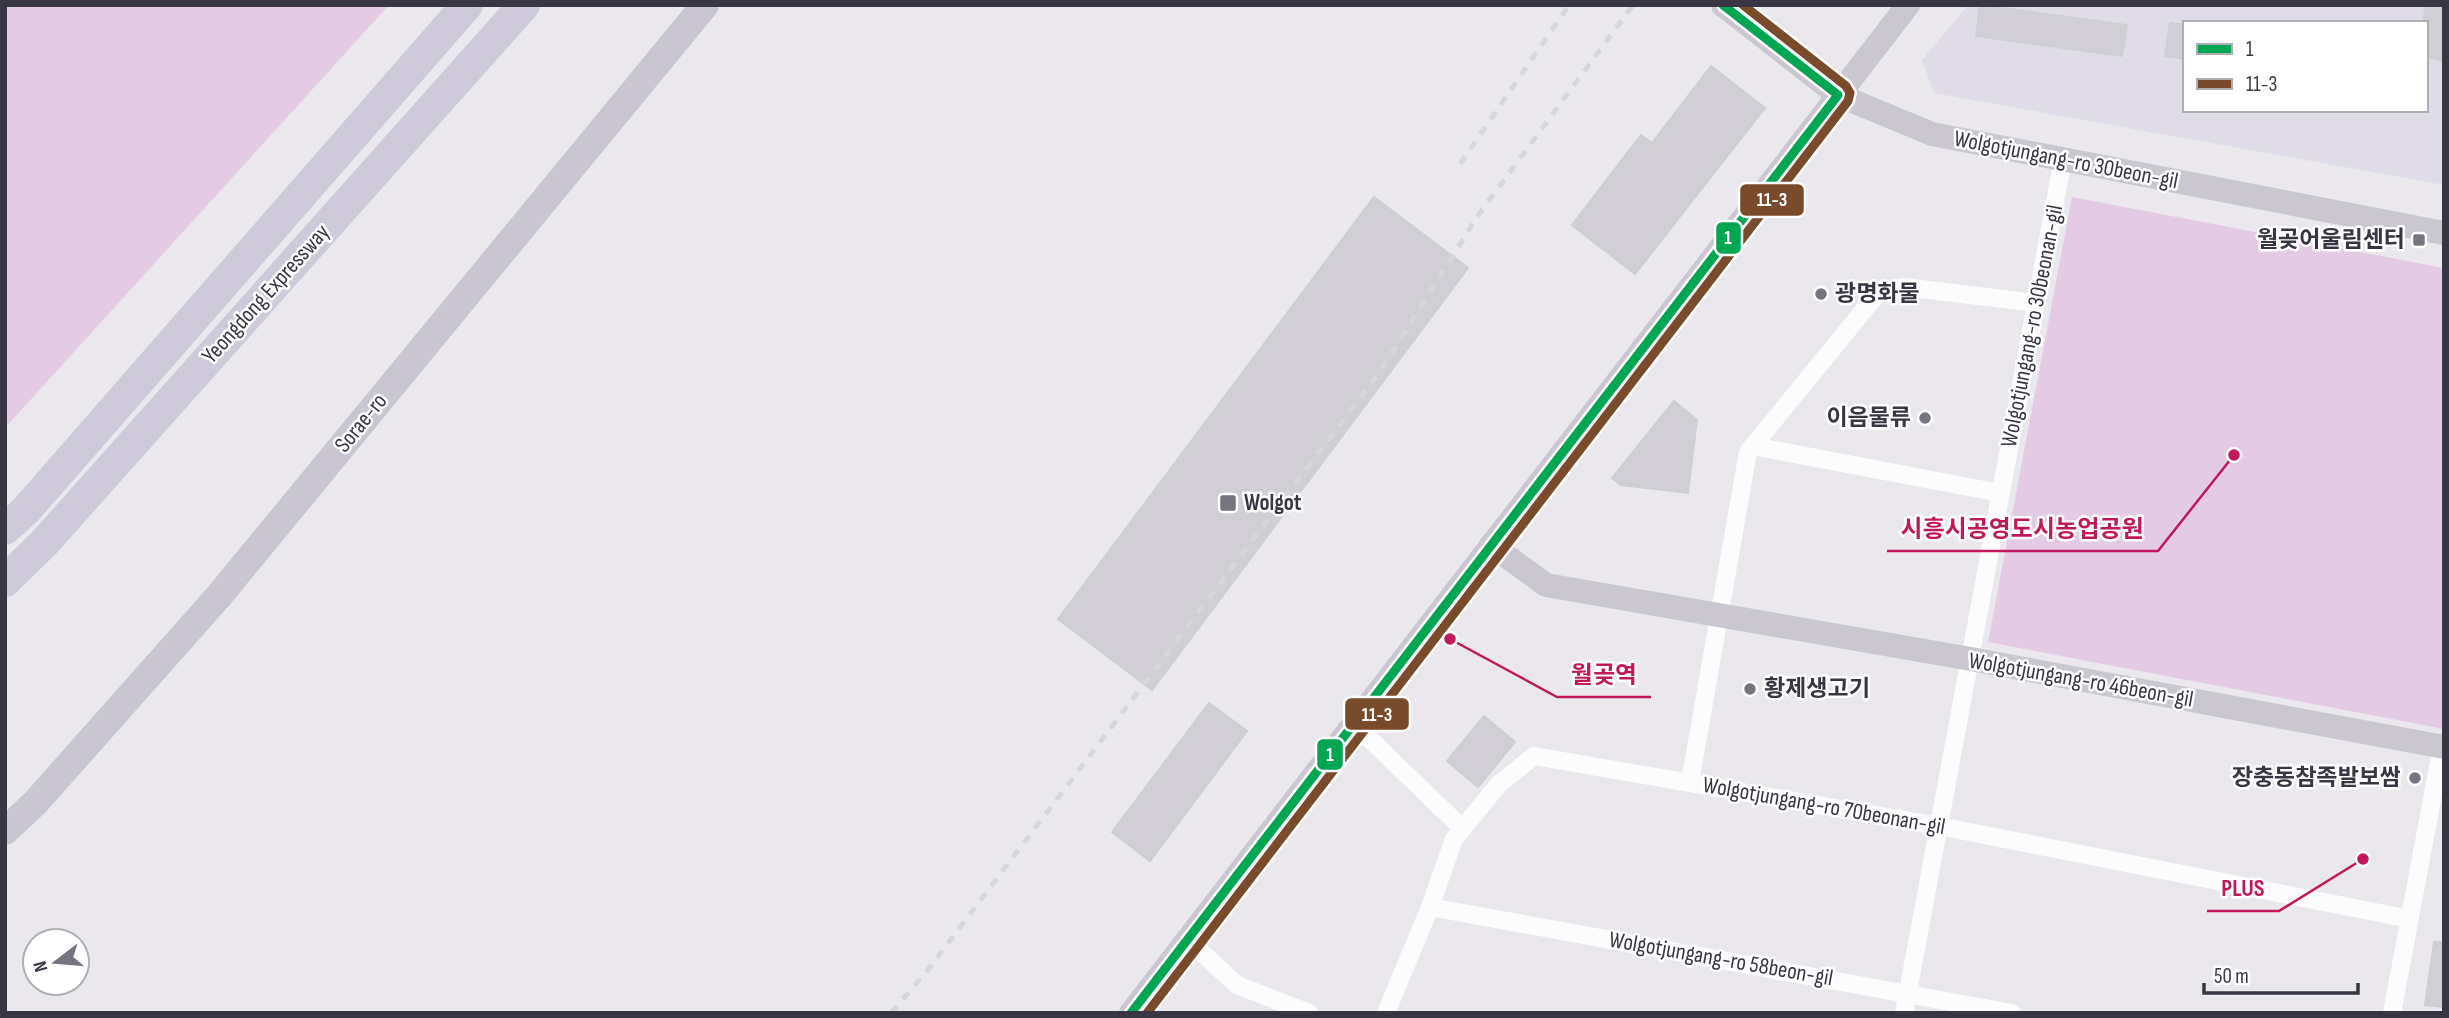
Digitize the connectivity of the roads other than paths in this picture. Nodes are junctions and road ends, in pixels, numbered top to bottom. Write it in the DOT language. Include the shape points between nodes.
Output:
graph roads {
  1 [pos="451,5"];
  2 [pos="467,5"];
  3 [pos="524,5"];
  4 [pos="705,5"];
  5 [pos="1723,5"];
  6 [pos="1908,5"];
  7 [pos="440,36"];
  8 [pos="1838,95"];
  9 [pos="2063,159"];
  10 [pos="2444,233"];
  11 [pos="2036,303"];
  12 [pos="1753,446"];
  13 [pos="2000,493"];
  14 [pos="5,529"];
  15 [pos="1491,545"];
  16 [pos="5,581"];
  17 [pos="1719,615"];
  18 [pos="1971,659"];
  19 [pos="1354,724"];
  20 [pos="2443,746"];
  21 [pos="1690,782"];
  22 [pos="1939,825"];
  23 [pos="1463,829"];
  24 [pos="5,831"];
  25 [pos="1430,908"];
  26 [pos="2410,919"];
  27 [pos="1188,940"];
  28 [pos="1908,992"];
  29 [pos="1130,1013"];
  30 [pos="1309,1013"];
  31 [pos="1386,1013"];
  32 [pos="1904,1013"];
  33 [pos="2012,1013"];
  34 [pos="2392,1013"];
  1 -- 7 [label="highway"];
  2 -- 7 [label="highway, Yeongdong Expressway"];
  3 -- 16 [label="highway, Yeongdong Expressway" via="45,542"];
  4 -- 24 [label="main road, Sorae-ro" via="218,597"];
  5 -- 8 [label="street, Wolgotjungang-ro 30beon-gil"];
  6 -- 8 [label="street"];
  7 -- 14 [label="highway, Yeongdong Expressway"];
  8 -- 9 [label="street, Wolgotjungang-ro 30beon-gil" via="1932,134"];
  8 -- 15 [label="street"];
  9 -- 10 [label="street, Wolgotjungang-ro 30beon-gil"];
  9 -- 11 [label="street, Wolgotjungang-ro 30beonan-gil"];
  11 -- 12 [label="street" via="1904,287 1878,293"];
  11 -- 13 [label="street, Wolgotjungang-ro 30beonan-gil"];
  12 -- 13 [label="street"];
  12 -- 17 [label="street" via="1748,453"];
  13 -- 18 [label="street, Wolgotjungang-ro 30beonan-gil"];
  15 -- 17 [label="street, Wolgotjungang-ro 46beon-gil" via="1546,585"];
  15 -- 19 [label="street"];
  17 -- 18 [label="street, Wolgotjungang-ro 46beon-gil"];
  17 -- 21 [label="street"];
  18 -- 20 [label="street, Wolgotjungang-ro 46beon-gil"];
  18 -- 22 [label="street, Wolgotjungang-ro 30beonan-gil"];
  19 -- 23 [label="street"];
  19 -- 27 [label="street"];
  20 -- 26 [label="street"];
  21 -- 22 [label="street, Wolgotjungang-ro 70beonan-gil"];
  21 -- 23 [label="street, Wolgotjungang-ro 70beonan-gil" via="1534,755 1499,785"];
  22 -- 26 [label="street, Wolgotjungang-ro 70beonan-gil"];
  22 -- 28 [label="street, Wolgotjungang-ro 30beonan-gil"];
  23 -- 25 [label="street, Wolgotjungang-ro 70beonan-gil" via="1454,839"];
  25 -- 28 [label="street, Wolgotjungang-ro 58beon-gil"];
  25 -- 31 [label="street, Wolgotjungang-ro 70beonan-gil"];
  26 -- 34 [label="street"];
  27 -- 29 [label="street"];
  27 -- 30 [label="street" via="1237,985"];
  28 -- 32 [label="street, Wolgotjungang-ro 30beonan-gil"];
  28 -- 33 [label="street, Wolgotjungang-ro 58beon-gil"];
}
